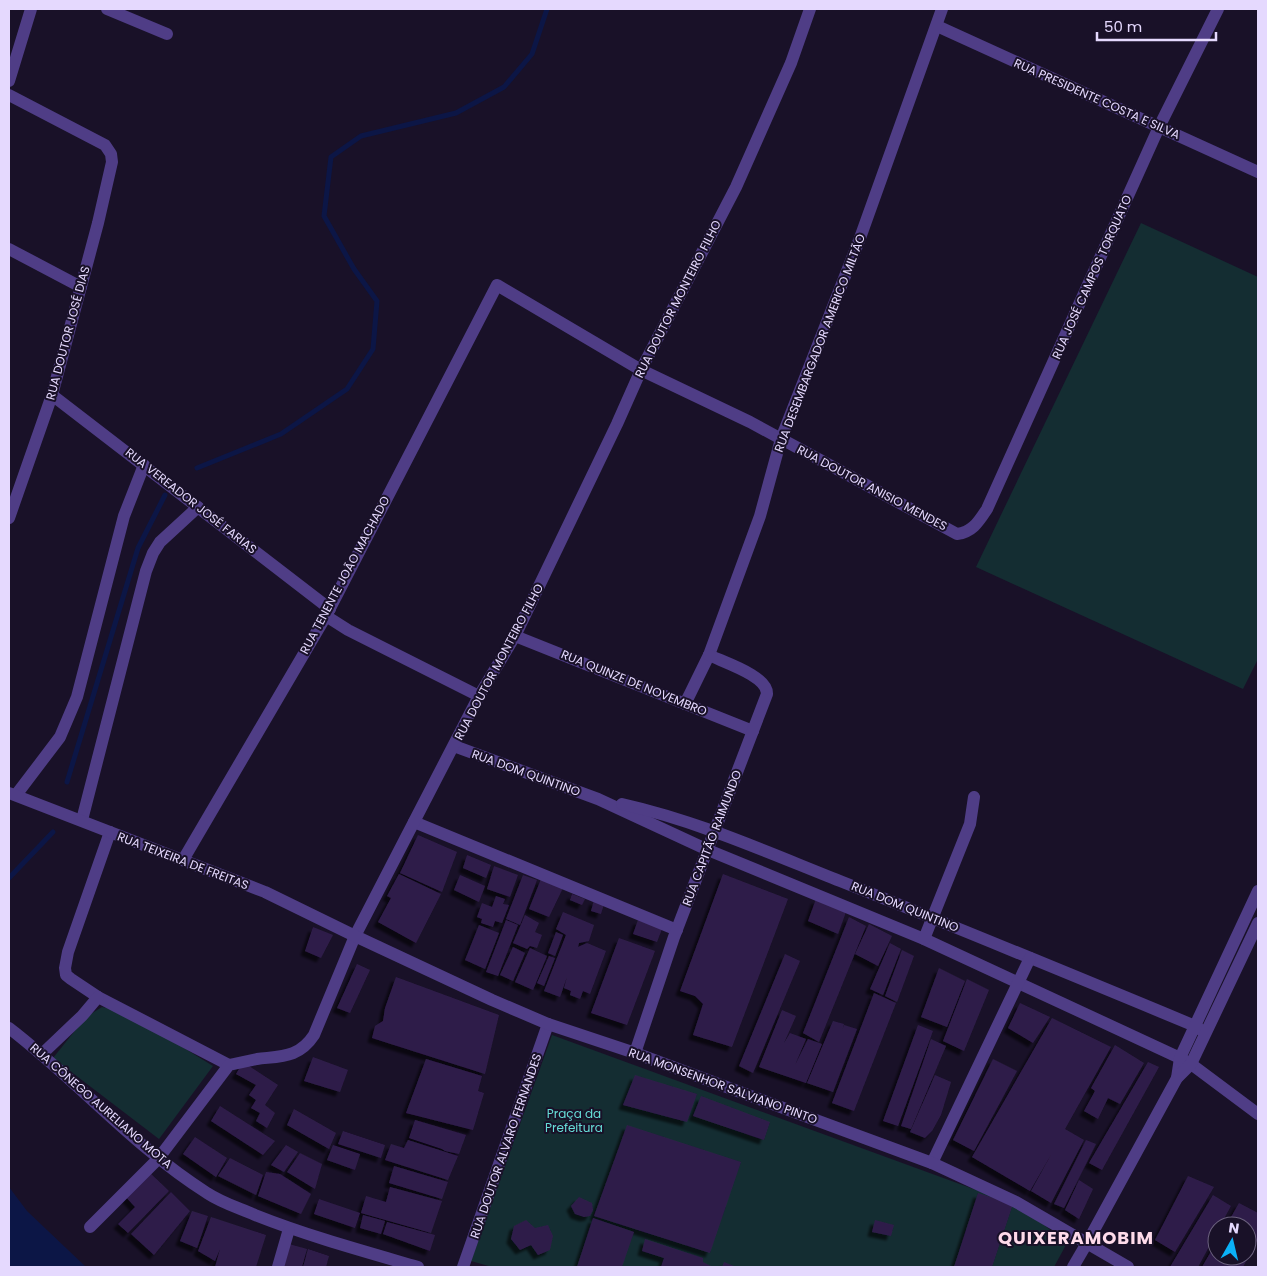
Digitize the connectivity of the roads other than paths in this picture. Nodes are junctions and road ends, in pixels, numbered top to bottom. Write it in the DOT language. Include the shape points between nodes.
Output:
graph roads {
  1 [pos="31,9"];
  2 [pos="107,9"];
  3 [pos="810,9"];
  4 [pos="942,9"];
  5 [pos="1218,9"];
  6 [pos="937,26"];
  7 [pos="167,34"];
  8 [pos="9,80"];
  9 [pos="9,95"];
  10 [pos="1159,127"];
  11 [pos="1258,172"];
  12 [pos="9,249"];
  13 [pos="497,285"];
  14 [pos="81,287"];
  15 [pos="641,370"];
  16 [pos="52,395"];
  17 [pos="781,439"];
  18 [pos="144,465"];
  19 [pos="198,507"];
  20 [pos="9,518"];
  21 [pos="957,534"];
  22 [pos="328,612"];
  23 [pos="515,636"];
  24 [pos="709,655"];
  25 [pos="478,696"];
  26 [pos="685,704"];
  27 [pos="753,731"];
  28 [pos="454,746"];
  29 [pos="12,794"];
  30 [pos="974,797"];
  31 [pos="598,799"];
  32 [pos="82,820"];
  33 [pos="414,822"];
  34 [pos="110,832"];
  35 [pos="715,832"];
  36 [pos="708,850"];
  37 [pos="183,860"];
  38 [pos="1258,891"];
  39 [pos="934,918"];
  40 [pos="1258,923"];
  41 [pos="677,930"];
  42 [pos="355,936"];
  43 [pos="924,939"];
  44 [pos="1030,958"];
  45 [pos="1019,982"];
  46 [pos="98,997"];
  47 [pos="548,1024"];
  48 [pos="9,1028"];
  49 [pos="1200,1030"];
  50 [pos="635,1053"];
  51 [pos="42,1054"];
  52 [pos="1186,1061"];
  53 [pos="229,1065"];
  54 [pos="1258,1114"];
  55 [pos="158,1159"];
  56 [pos="932,1164"];
  57 [pos="90,1227"];
  58 [pos="289,1229"];
  59 [pos="1087,1243"];
  60 [pos="278,1267"];
  61 [pos="418,1267"];
  62 [pos="463,1267"];
  63 [pos="1074,1267"];
  64 [pos="1128,1267"];
  1 -- 8 [label="street"];
  2 -- 7 [label="street"];
  3 -- 15 [label="street, RUA DOUTOR MONTEIRO FILHO" via="792,63 736,187"];
  4 -- 6 [label="street, RUA DESEMBARGADOR AMERICO MILTÃO"];
  5 -- 10 [label="street, RUA JOSÉ CAMPOS TORQUATO"];
  6 -- 10 [label="street, RUA PRESIDENTE COSTA E SILVA"];
  6 -- 17 [label="street, RUA DESEMBARGADOR AMERICO MILTÃO" via="860,238"];
  9 -- 14 [label="street, RUA DOUTOR JOSÉ DIAS" via="104,145 111,154 112,162"];
  10 -- 11 [label="street, RUA PRESIDENTE COSTA E SILVA"];
  10 -- 21 [label="street, RUA JOSÉ CAMPOS TORQUATO" via="987,509 973,528"];
  12 -- 14 [label="street"];
  13 -- 15 [label="street, RUA DOUTOR ANISIO MENDES"];
  13 -- 22 [label="street, RUA TENENTE JOÃO MACHADO"];
  14 -- 16 [label="street, RUA DOUTOR JOSÉ DIAS"];
  15 -- 17 [label="street, RUA DOUTOR ANISIO MENDES"];
  15 -- 23 [label="street, RUA DOUTOR MONTEIRO FILHO"];
  16 -- 18 [label="street, RUA VEREADOR JOSÉ FARIAS"];
  16 -- 20 [label="street, RUA DOUTOR JOSÉ DIAS"];
  17 -- 21 [label="street, RUA DOUTOR ANISIO MENDES"];
  17 -- 24 [label="street, RUA DESEMBARGADOR AMERICO MILTÃO" via="760,516"];
  18 -- 19 [label="street, RUA VEREADOR JOSÉ FARIAS"];
  18 -- 29 [label="street" via="124,516 72,712 60,737"];
  19 -- 22 [label="street, RUA VEREADOR JOSÉ FARIAS"];
  19 -- 32 [label="street" via="160,542 146,571"];
  22 -- 25 [label="street, RUA VEREADOR JOSÉ FARIAS" via="348,630"];
  22 -- 37 [label="street, RUA TENENTE JOÃO MACHADO"];
  23 -- 25 [label="street, RUA DOUTOR MONTEIRO FILHO"];
  23 -- 26 [label="street, RUA QUINZE DE NOVEMBRO"];
  24 -- 26 [label="street, RUA DESEMBARGADOR AMERICO MILTÃO"];
  24 -- 27 [label="street, RUA CAPITÃO RAIMUNDO" via="755,676 766,686 767,694"];
  25 -- 28 [label="street, RUA DOUTOR MONTEIRO FILHO"];
  26 -- 27 [label="street, RUA QUINZE DE NOVEMBRO"];
  27 -- 35 [label="street, RUA CAPITÃO RAIMUNDO"];
  28 -- 31 [label="street, RUA DOM QUINTINO"];
  28 -- 33 [label="street, RUA DOUTOR MONTEIRO FILHO"];
  29 -- 32 [label="street, RUA TEIXEIRA DE FREITAS"];
  30 -- 39 [label="street" via="970,824"];
  31 -- 35 [label="street, RUA DOM QUINTINO" via="641,808"];
  31 -- 36 [label="street, RUA DOM QUINTINO"];
  32 -- 34 [label="street, RUA TEIXEIRA DE FREITAS"];
  33 -- 41 [label="street"];
  33 -- 42 [label="street, RUA DOUTOR MONTEIRO FILHO"];
  34 -- 37 [label="street, RUA TEIXEIRA DE FREITAS"];
  34 -- 46 [label="street" via="65,968 71,979"];
  35 -- 36 [label="street, RUA CAPITÃO RAIMUNDO"];
  35 -- 39 [label="street, RUA DOM QUINTINO"];
  36 -- 41 [label="street, RUA CAPITÃO RAIMUNDO"];
  36 -- 43 [label="street, RUA DOM QUINTINO"];
  37 -- 42 [label="street, RUA TEIXEIRA DE FREITAS" via="265,892"];
  38 -- 49 [label="street"];
  39 -- 43 [label="street"];
  39 -- 44 [label="street, RUA DOM QUINTINO"];
  40 -- 49 [label="street"];
  41 -- 50 [label="street, RUA CAPITÃO RAIMUNDO"];
  42 -- 47 [label="street, RUA MONSENHOR SALVIANO PINTO"];
  42 -- 53 [label="street, RUA DOUTOR MONTEIRO FILHO" via="310,1041 291,1054"];
  43 -- 45 [label="street, RUA DOM QUINTINO"];
  44 -- 45 [label="street"];
  44 -- 49 [label="street, RUA DOM QUINTINO"];
  45 -- 52 [label="street, RUA DOM QUINTINO"];
  45 -- 56 [label="street"];
  46 -- 51 [label="street"];
  46 -- 53 [label="street"];
  47 -- 50 [label="street, RUA MONSENHOR SALVIANO PINTO"];
  47 -- 62 [label="street, RUA DOUTOR ALVARO FERNANDES"];
  48 -- 51 [label="street, RUA CÔNEGO AURELIANO MOTA"];
  49 -- 52 [label="street"];
  50 -- 56 [label="street, RUA MONSENHOR SALVIANO PINTO"];
  51 -- 55 [label="street, RUA CÔNEGO AURELIANO MOTA"];
  52 -- 54 [label="street, RUA DOM QUINTINO"];
  52 -- 59 [label="street"];
  53 -- 55 [label="street"];
  55 -- 57 [label="street"];
  55 -- 58 [label="street, RUA CÔNEGO AURELIANO MOTA" via="224,1203"];
  56 -- 59 [label="street, RUA MONSENHOR SALVIANO PINTO" via="1016,1202"];
  58 -- 60 [label="street"];
  58 -- 61 [label="street, RUA CÔNEGO AURELIANO MOTA"];
  59 -- 63 [label="street"];
  59 -- 64 [label="street, RUA MONSENHOR SALVIANO PINTO"];
}
